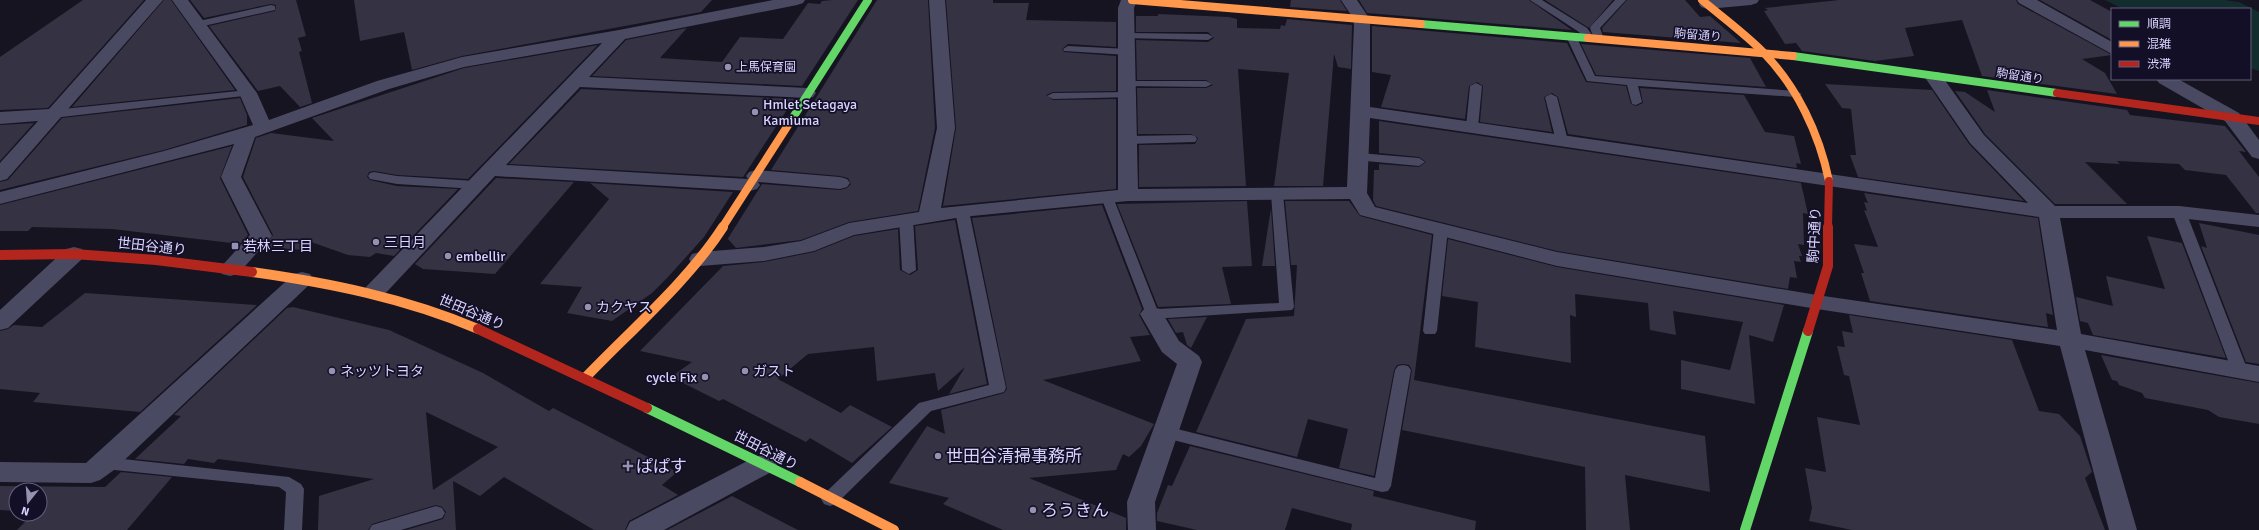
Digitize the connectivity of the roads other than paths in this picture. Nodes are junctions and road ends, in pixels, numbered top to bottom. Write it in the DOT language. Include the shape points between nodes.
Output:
graph roads {
  1 [pos="155,0"];
  2 [pos="180,0"];
  3 [pos="797,0"];
  4 [pos="868,0"];
  5 [pos="937,0"];
  6 [pos="1131,0"];
  7 [pos="1349,0"];
  8 [pos="1535,0"];
  9 [pos="1621,0"];
  10 [pos="1751,0"];
  11 [pos="2025,0"];
  12 [pos="1704,2"];
  13 [pos="271,8"];
  14 [pos="1361,18"];
  15 [pos="199,24"];
  16 [pos="619,35"];
  17 [pos="1571,36"];
  18 [pos="1208,37"];
  19 [pos="1588,37"];
  20 [pos="1599,38"];
  21 [pos="1128,44"];
  22 [pos="2111,48"];
  23 [pos="1068,49"];
  24 [pos="1763,52"];
  25 [pos="1933,76"];
  26 [pos="2167,80"];
  27 [pos="573,81"];
  28 [pos="1632,82"];
  29 [pos="1206,84"];
  30 [pos="1476,86"];
  31 [pos="1128,90"];
  32 [pos="807,93"];
  33 [pos="248,94"];
  34 [pos="1796,94"];
  35 [pos="1053,96"];
  36 [pos="1551,97"];
  37 [pos="1636,102"];
  38 [pos="1361,112"];
  39 [pos="53,114"];
  40 [pos="2232,117"];
  41 [pos="0,118"];
  42 [pos="2259,121"];
  43 [pos="1472,127"];
  44 [pos="255,130"];
  45 [pos="1191,139"];
  46 [pos="1128,140"];
  47 [pos="1562,141"];
  48 [pos="2259,153"];
  49 [pos="1359,157"];
  50 [pos="1419,162"];
  51 [pos="489,170"];
  52 [pos="0,174"];
  53 [pos="374,176"];
  54 [pos="1829,180"];
  55 [pos="753,181"];
  56 [pos="840,183"];
  57 [pos="475,185"];
  58 [pos="1357,193"];
  59 [pos="1276,194"];
  60 [pos="1128,195"];
  61 [pos="1107,197"];
  62 [pos="0,198"];
  63 [pos="962,211"];
  64 [pos="2049,212"];
  65 [pos="2179,212"];
  66 [pos="929,215"];
  67 [pos="906,218"];
  68 [pos="2259,221"];
  69 [pos="1441,229"];
  70 [pos="74,254"];
  71 [pos="0,255"];
  72 [pos="700,259"];
  73 [pos="230,269"];
  74 [pos="909,270"];
  75 [pos="302,279"];
  76 [pos="374,292"];
  77 [pos="1817,302"];
  78 [pos="1152,314"];
  79 [pos="0,323"];
  80 [pos="1430,331"];
  81 [pos="2070,340"];
  82 [pos="1403,370"];
  83 [pos="2250,372"];
  84 [pos="585,378"];
  85 [pos="1165,432"];
  86 [pos="105,463"];
  87 [pos="764,464"];
  88 [pos="0,472"];
  89 [pos="830,499"];
  90 [pos="436,513"];
  91 [pos="293,530"];
  92 [pos="378,530"];
  93 [pos="640,530"];
  94 [pos="894,530"];
  95 [pos="1144,530"];
  96 [pos="1745,530"];
  97 [pos="2122,530"];
  1 -- 39 [label="street"];
  2 -- 15 [label="street"];
  3 -- 16 [label="street"];
  4 -- 32 [label="street"];
  5 -- 66 [label="street" via="946,128"];
  6 -- 14 [label="street, 駒留通り"];
  6 -- 21 [label="street" via="1126,8"];
  7 -- 14 [label="street"];
  8 -- 19 [label="lane" via="1583,30"];
  9 -- 20 [label="lane" via="1595,28"];
  10 -- 12 [label="street"];
  11 -- 22 [label="street"];
  12 -- 24 [label="street, 駒中通り"];
  13 -- 15 [label="lane"];
  14 -- 17 [label="street, 駒留通り"];
  14 -- 38 [label="street"];
  15 -- 33 [label="street"];
  16 -- 27 [label="street"];
  16 -- 44 [label="street" via="462,62 383,85"];
  17 -- 19 [label="street, 駒留通り"];
  17 -- 28 [label="lane" via="1591,79"];
  18 -- 21 [label="lane"];
  19 -- 20 [label="street, 駒留通り"];
  20 -- 24 [label="street, 駒留通り"];
  21 -- 23 [label="lane"];
  21 -- 31 [label="street"];
  24 -- 25 [label="street, 駒留通り"];
  24 -- 34 [label="street, 駒中通り"];
  25 -- 40 [label="street, 駒留通り"];
  25 -- 64 [label="street" via="1977,139"];
  26 -- 40 [label="street"];
  27 -- 32 [label="street"];
  27 -- 51 [label="street"];
  28 -- 34 [label="lane"];
  28 -- 37 [label="lane"];
  29 -- 31 [label="lane"];
  30 -- 43 [label="lane"];
  31 -- 35 [label="lane"];
  31 -- 46 [label="street"];
  32 -- 55 [label="street"];
  33 -- 39 [label="lane"];
  33 -- 44 [label="street"];
  34 -- 54 [label="street, 駒中通り" via="1816,135"];
  36 -- 47 [label="lane"];
  38 -- 43 [label="street"];
  38 -- 49 [label="street"];
  39 -- 41 [label="street"];
  39 -- 52 [label="street"];
  40 -- 42 [label="street, 駒留通り"];
  40 -- 48 [label="street"];
  43 -- 47 [label="street"];
  44 -- 62 [label="street" via="171,156"];
  44 -- 73 [label="street" via="231,177 261,236"];
  45 -- 46 [label="lane"];
  46 -- 60 [label="street"];
  47 -- 54 [label="street"];
  49 -- 50 [label="lane"];
  49 -- 58 [label="street"];
  51 -- 55 [label="street"];
  51 -- 57 [label="street"];
  53 -- 57 [label="lane"];
  54 -- 64 [label="street"];
  54 -- 77 [label="street, 駒中通り" via="1829,256"];
  55 -- 56 [label="street"];
  55 -- 72 [label="street"];
  57 -- 76 [label="street"];
  58 -- 59 [label="street"];
  58 -- 69 [label="street" via="1367,211"];
  59 -- 60 [label="street"];
  59 -- 78 [label="lane" via="1287,307"];
  60 -- 61 [label="street"];
  61 -- 63 [label="street"];
  61 -- 78 [label="lane"];
  63 -- 66 [label="street"];
  63 -- 89 [label="lane" via="998,388 925,407"];
  64 -- 65 [label="street"];
  64 -- 81 [label="street"];
  65 -- 68 [label="street"];
  65 -- 83 [label="lane"];
  66 -- 67 [label="street"];
  67 -- 72 [label="street" via="849,229 799,248 764,254"];
  67 -- 74 [label="lane"];
  69 -- 77 [label="street" via="1557,259"];
  69 -- 80 [label="lane"];
  70 -- 71 [label="street, 世田谷通り"];
  70 -- 73 [label="street, 世田谷通り"];
  70 -- 79 [label="street"];
  72 -- 84 [label="street"];
  73 -- 75 [label="street, 世田谷通り"];
  75 -- 76 [label="street, 世田谷通り"];
  75 -- 86 [label="street"];
  76 -- 84 [label="street, 世田谷通り" via="445,314"];
  77 -- 81 [label="street"];
  77 -- 96 [label="street, 駒中通り"];
  78 -- 85 [label="street" via="1170,346 1190,362"];
  81 -- 83 [label="street"];
  81 -- 97 [label="street"];
  82 -- 85 [label="lane" via="1382,486"];
  84 -- 87 [label="street, 世田谷通り"];
  85 -- 95 [label="street" via="1141,502"];
  86 -- 88 [label="street" via="91,473"];
  86 -- 91 [label="lane" via="283,481 295,489"];
  87 -- 89 [label="street, 世田谷通り"];
  87 -- 93 [label="street"];
  89 -- 94 [label="street, 世田谷通り"];
  90 -- 92 [label="lane"];
}
